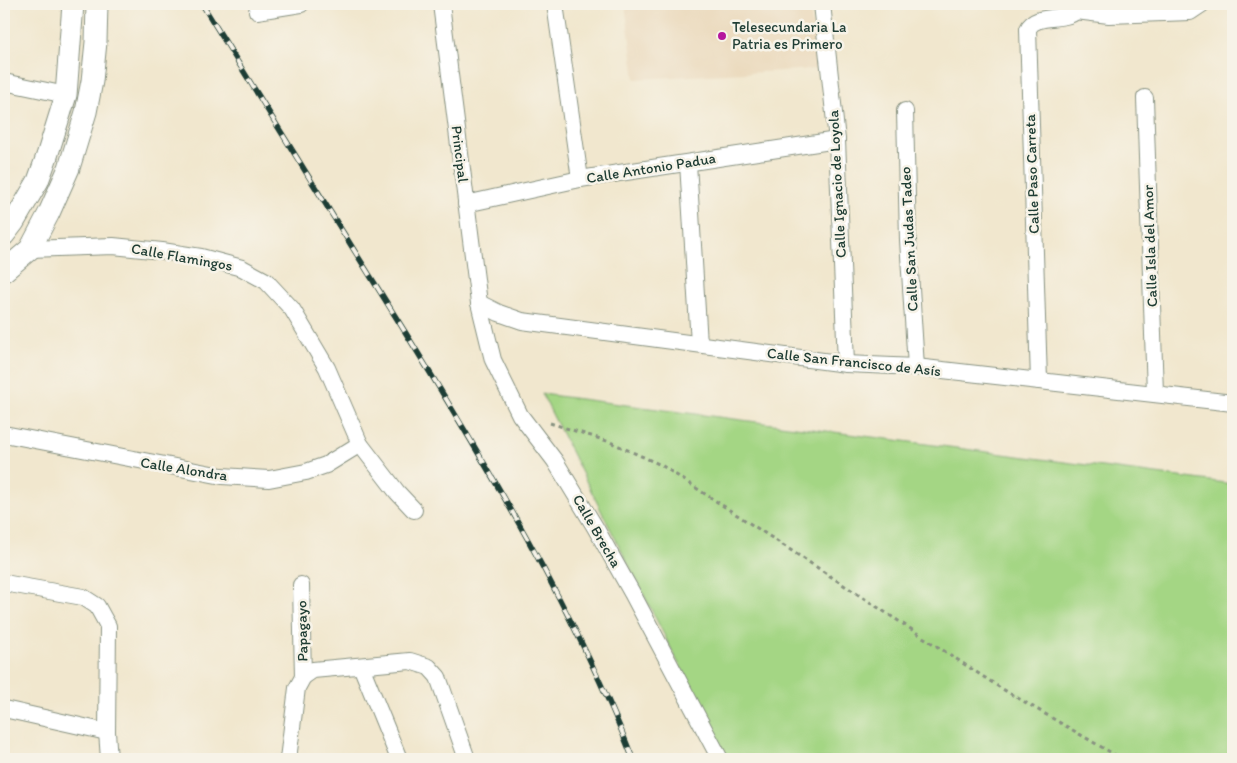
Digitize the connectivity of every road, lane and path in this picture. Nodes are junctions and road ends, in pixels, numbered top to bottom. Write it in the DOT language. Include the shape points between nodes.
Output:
graph roads {
  1 [pos="73,4"];
  2 [pos="97,4"];
  3 [pos="301,4"];
  4 [pos="441,4"];
  5 [pos="556,4"];
  6 [pos="822,4"];
  7 [pos="1202,4"];
  8 [pos="1077,7"];
  9 [pos="257,11"];
  10 [pos="4,82"];
  11 [pos="66,95"];
  12 [pos="1145,98"];
  13 [pos="905,111"];
  14 [pos="837,140"];
  15 [pos="688,163"];
  16 [pos="580,179"];
  17 [pos="466,204"];
  18 [pos="4,235"];
  19 [pos="30,249"];
  20 [pos="4,271"];
  21 [pos="479,303"];
  22 [pos="700,344"];
  23 [pos="846,364"];
  24 [pos="916,367"];
  25 [pos="1039,381"];
  26 [pos="1155,394"];
  27 [pos="1233,403"];
  28 [pos="520,415"];
  29 [pos="4,434"];
  30 [pos="360,444"];
  31 [pos="414,510"];
  32 [pos="4,583"];
  33 [pos="301,585"];
  34 [pos="361,666"];
  35 [pos="302,677"];
  36 [pos="4,709"];
  37 [pos="108,732"];
  38 [pos="109,759"];
  39 [pos="288,759"];
  40 [pos="399,759"];
  41 [pos="467,759"];
  42 [pos="720,759"];
  43 [pos="1122,759"];
  1 -- 11 [label="street"];
  2 -- 19 [label="street" via="94,62 86,112 69,168"];
  3 -- 9 [label="street"];
  4 -- 17 [label="street, Principal"];
  5 -- 16 [label="street"];
  6 -- 14 [label="street, Calle Ignacio de Loyola"];
  7 -- 8 [label="street" via="1190,12 1109,15"];
  8 -- 25 [label="street, Calle Paso Carreta" via="1071,15 1036,20 1028,29"];
  10 -- 11 [label="street"];
  11 -- 18 [label="street" via="38,181"];
  12 -- 26 [label="street, Calle Isla del Amor"];
  13 -- 24 [label="street, Calle San Judas Tadeo" via="908,240"];
  14 -- 15 [label="street, Calle Antonio Padua"];
  14 -- 23 [label="street, Calle Ignacio de Loyola"];
  15 -- 16 [label="street, Calle Antonio Padua"];
  15 -- 22 [label="street"];
  16 -- 17 [label="street, Calle Antonio Padua"];
  17 -- 21 [label="street, Principal"];
  19 -- 20 [label="street"];
  19 -- 30 [label="street, Calle Flamingos" via="113,246 162,251 242,268 266,281 292,309 328,368"];
  21 -- 22 [label="street, Calle San Francisco de Asís" via="522,321"];
  21 -- 28 [label="street, Calle Brecha" via="493,360"];
  22 -- 23 [label="street, Calle San Francisco de Asís"];
  23 -- 24 [label="street, Calle San Francisco de Asís"];
  24 -- 25 [label="street, Calle San Francisco de Asís"];
  25 -- 26 [label="street, Calle San Francisco de Asís"];
  26 -- 27 [label="street, Calle San Francisco de Asís"];
  28 -- 42 [label="street, Calle Brecha" via="555,462 595,527"];
  28 -- 43 [label="path" via="610,442 661,465 999,687"];
  29 -- 30 [label="street, Calle Alondra" via="222,476 269,479 326,465"];
  30 -- 31 [label="street, Calle Flamingos"];
  32 -- 37 [label="street" via="82,596 97,606 108,626"];
  33 -- 35 [label="street, Papagayo"];
  34 -- 35 [label="street, Papagayo" via="313,670"];
  34 -- 40 [label="street"];
  34 -- 41 [label="street, Papagayo" via="410,660 429,667 438,677"];
  35 -- 39 [label="street, Papagayo" via="297,688"];
  36 -- 37 [label="street"];
  37 -- 38 [label="street"];
}
